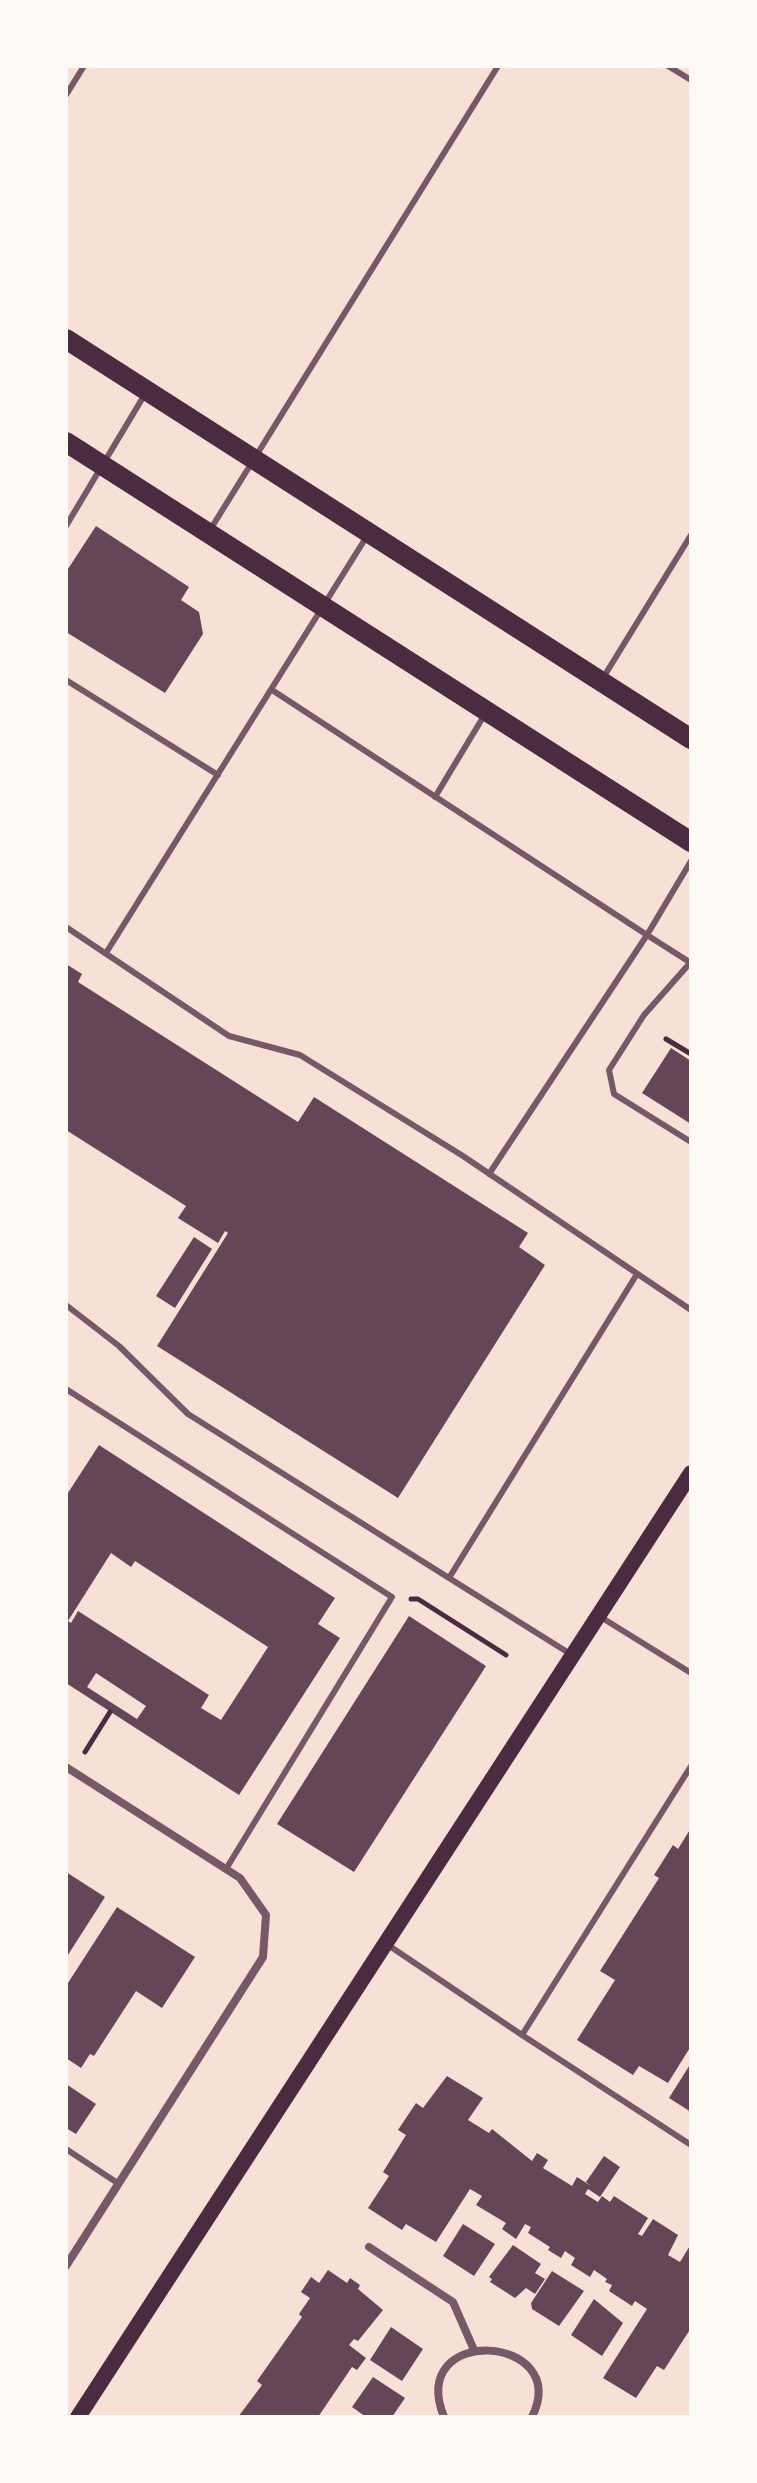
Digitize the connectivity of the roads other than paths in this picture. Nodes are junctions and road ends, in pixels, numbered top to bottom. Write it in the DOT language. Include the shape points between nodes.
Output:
graph roads {
  1 [pos="73,66"];
  2 [pos="498,66"];
  3 [pos="668,66"];
  4 [pos="82,69"];
  5 [pos="691,80"];
  6 [pos="66,95"];
  7 [pos="66,339"];
  8 [pos="147,391"];
  9 [pos="66,442"];
  10 [pos="254,459"];
  11 [pos="103,466"];
  12 [pos="66,526"];
  13 [pos="208,533"];
  14 [pos="369,533"];
  15 [pos="691,535"];
  16 [pos="323,607"];
  17 [pos="66,680"];
  18 [pos="601,681"];
  19 [pos="272,690"];
  20 [pos="487,711"];
  21 [pos="691,739"];
  22 [pos="218,775"];
  23 [pos="435,797"];
  24 [pos="691,842"];
  25 [pos="691,861"];
  26 [pos="66,927"];
  27 [pos="647,935"];
  28 [pos="106,953"];
  29 [pos="691,963"];
  30 [pos="691,1142"];
  31 [pos="489,1174"];
  32 [pos="637,1274"];
  33 [pos="66,1305"];
  34 [pos="691,1310"];
  35 [pos="66,1389"];
  36 [pos="691,1473"];
  37 [pos="449,1578"];
  38 [pos="598,1615"];
  39 [pos="572,1655"];
  40 [pos="691,1673"];
  41 [pos="691,1766"];
  42 [pos="69,1769"];
  43 [pos="226,1869"];
  44 [pos="385,1943"];
  45 [pos="522,2035"];
  46 [pos="691,2145"];
  47 [pos="66,2149"];
  48 [pos="119,2184"];
  49 [pos="369,2247"];
  50 [pos="66,2266"];
  51 [pos="474,2350"];
  52 [pos="533,2414"];
  53 [pos="78,2417"];
  54 [pos="444,2417"];
  55 [pos="545,2417"];
  1 -- 4 [label="lane"];
  2 -- 10 [label="lane"];
  3 -- 5 [label="lane"];
  4 -- 6 [label="lane"];
  7 -- 8 [label="main road"];
  8 -- 10 [label="main road"];
  8 -- 11 [label="lane"];
  9 -- 11 [label="main road"];
  10 -- 13 [label="lane"];
  10 -- 14 [label="main road"];
  11 -- 12 [label="lane"];
  11 -- 13 [label="main road"];
  13 -- 16 [label="main road"];
  14 -- 16 [label="lane"];
  14 -- 18 [label="main road"];
  15 -- 18 [label="lane"];
  16 -- 19 [label="lane"];
  16 -- 20 [label="main road"];
  17 -- 22 [label="lane"];
  18 -- 21 [label="main road"];
  19 -- 22 [label="lane"];
  19 -- 23 [label="lane"];
  20 -- 23 [label="lane"];
  20 -- 24 [label="main road"];
  22 -- 28 [label="lane"];
  23 -- 27 [label="lane"];
  25 -- 27 [label="lane"];
  26 -- 28 [label="lane"];
  27 -- 29 [label="lane"];
  27 -- 31 [label="lane"];
  28 -- 31 [label="lane" via="229,1036 300,1055"];
  29 -- 30 [label="lane" via="644,1015 609,1070 614,1094"];
  31 -- 32 [label="lane"];
  32 -- 34 [label="lane"];
  32 -- 37 [label="lane"];
  33 -- 37 [label="lane" via="119,1346 188,1414"];
  35 -- 43 [label="lane" via="392,1597"];
  36 -- 38 [label="main road"];
  37 -- 39 [label="lane"];
  38 -- 39 [label="main road"];
  38 -- 40 [label="lane"];
  39 -- 44 [label="main road"];
  41 -- 45 [label="lane"];
  42 -- 43 [label="street"];
  43 -- 48 [label="street" via="240,1878 266,1915 263,1957"];
  44 -- 45 [label="lane"];
  44 -- 53 [label="main road"];
  45 -- 46 [label="lane"];
  47 -- 48 [label="lane"];
  48 -- 50 [label="street"];
  49 -- 51 [label="street" via="453,2302"];
  51 -- 52 [label="street" via="504,2350 528,2368 535,2381"];
  51 -- 54 [label="street" via="460,2356 442,2379"];
  52 -- 55 [label="street"];
}
